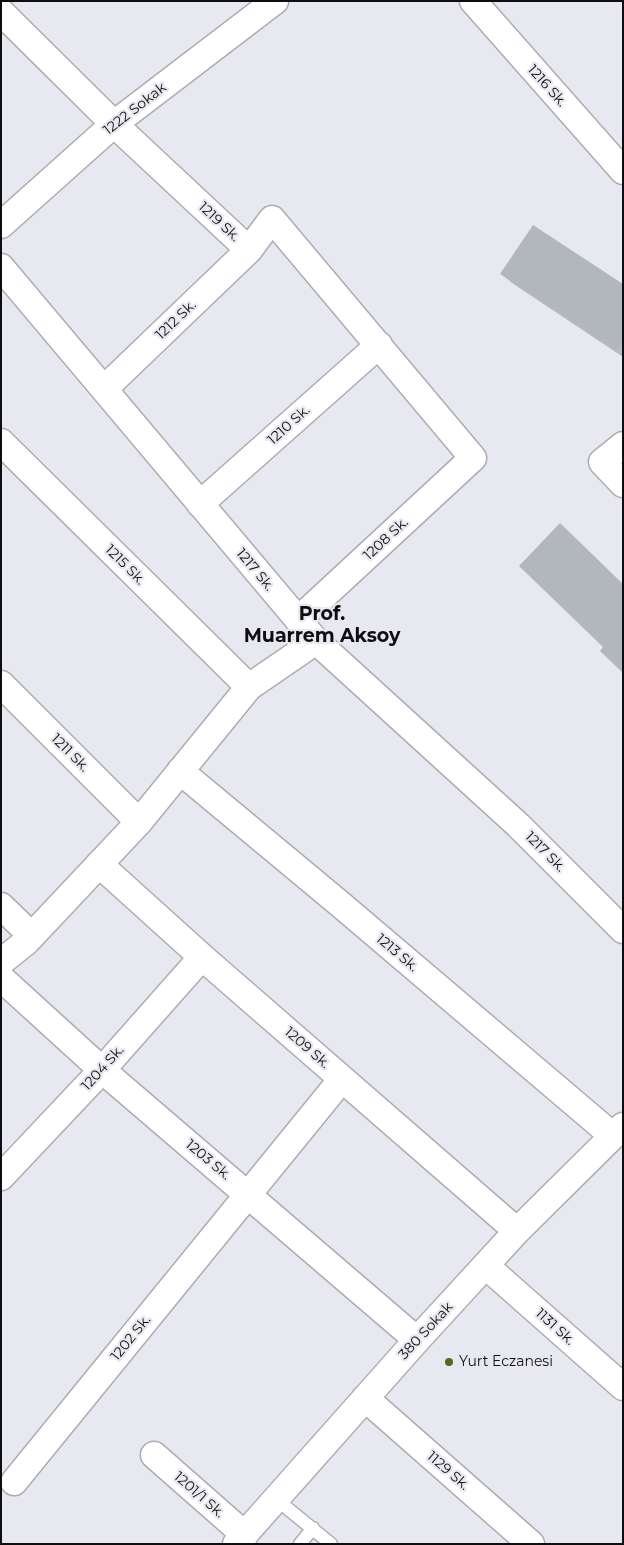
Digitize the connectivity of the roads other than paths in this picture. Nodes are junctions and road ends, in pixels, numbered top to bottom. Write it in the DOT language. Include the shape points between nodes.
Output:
graph roads {
  1 [pos="275,1"];
  2 [pos="473,1"];
  3 [pos="1,12"];
  4 [pos="114,124"];
  5 [pos="623,171"];
  6 [pos="1,225"];
  7 [pos="249,250"];
  8 [pos="1,267"];
  9 [pos="378,345"];
  10 [pos="104,389"];
  11 [pos="1,442"];
  12 [pos="623,445"];
  13 [pos="473,458"];
  14 [pos="623,484"];
  15 [pos="200,504"];
  16 [pos="298,620"];
  17 [pos="316,641"];
  18 [pos="1,684"];
  19 [pos="249,687"];
  20 [pos="180,771"];
  21 [pos="139,822"];
  22 [pos="99,864"];
  23 [pos="1,906"];
  24 [pos="623,930"];
  25 [pos="32,936"];
  26 [pos="202,957"];
  27 [pos="1,962"];
  28 [pos="1,978"];
  29 [pos="102,1070"];
  30 [pos="342,1079"];
  31 [pos="618,1131"];
  32 [pos="1,1177"];
  33 [pos="249,1195"];
  34 [pos="517,1231"];
  35 [pos="486,1266"];
  36 [pos="417,1340"];
  37 [pos="623,1387"];
  38 [pos="366,1398"];
  39 [pos="154,1455"];
  40 [pos="14,1482"];
  41 [pos="276,1499"];
  42 [pos="313,1528"];
  43 [pos="240,1539"];
  44 [pos="300,1544"];
  45 [pos="331,1544"];
  46 [pos="531,1544"];
  1 -- 4 [label="street, 1222 Sokak"];
  2 -- 5 [label="street, 1216 Sk."];
  3 -- 4 [label="street, 1219 Sk."];
  4 -- 6 [label="street, 1222 Sokak"];
  4 -- 7 [label="street, 1219 Sk."];
  7 -- 9 [label="street, 1219 Sk." via="272,219"];
  7 -- 10 [label="street, 1212 Sk."];
  8 -- 10 [label="street, 1217 Sk."];
  9 -- 13 [label="street, 1219 Sk."];
  9 -- 15 [label="street, 1210 Sk."];
  10 -- 15 [label="street, 1217 Sk."];
  11 -- 19 [label="street, 1215 Sk."];
  12 -- 14 [label="street" via="602,462"];
  13 -- 16 [label="street, 1208 Sk."];
  15 -- 16 [label="street, 1217 Sk."];
  16 -- 17 [label="street, 1217 Sk."];
  17 -- 19 [label="street"];
  17 -- 24 [label="street, 1217 Sk." via="518,825"];
  18 -- 21 [label="street, 1211 Sk."];
  19 -- 20 [label="street"];
  20 -- 21 [label="street"];
  20 -- 31 [label="street, 1213 Sk."];
  21 -- 22 [label="street"];
  22 -- 25 [label="street"];
  22 -- 26 [label="street, 1209 Sk."];
  23 -- 25 [label="street"];
  25 -- 27 [label="street"];
  26 -- 29 [label="street, 1204 Sk."];
  26 -- 30 [label="street, 1209 Sk."];
  28 -- 29 [label="street, 1203 Sk."];
  29 -- 32 [label="street, 1204 Sk."];
  29 -- 33 [label="street, 1203 Sk."];
  30 -- 33 [label="street, 1202 Sk."];
  30 -- 34 [label="street, 1209 Sk."];
  31 -- 34 [label="street, 380 Sokak"];
  33 -- 36 [label="street, 1203 Sk."];
  33 -- 40 [label="street, 1202 Sk."];
  34 -- 35 [label="street, 380 Sokak"];
  35 -- 36 [label="street, 380 Sokak"];
  35 -- 37 [label="street, 1131 Sk."];
  36 -- 38 [label="street, 380 Sokak"];
  38 -- 41 [label="street, 380 Sokak"];
  38 -- 46 [label="street, 1129 Sk."];
  39 -- 43 [label="street, 1201/1 Sk."];
  41 -- 42 [label="lane"];
  41 -- 43 [label="street, 380 Sokak"];
  42 -- 44 [label="lane"];
  42 -- 45 [label="lane"];
}
